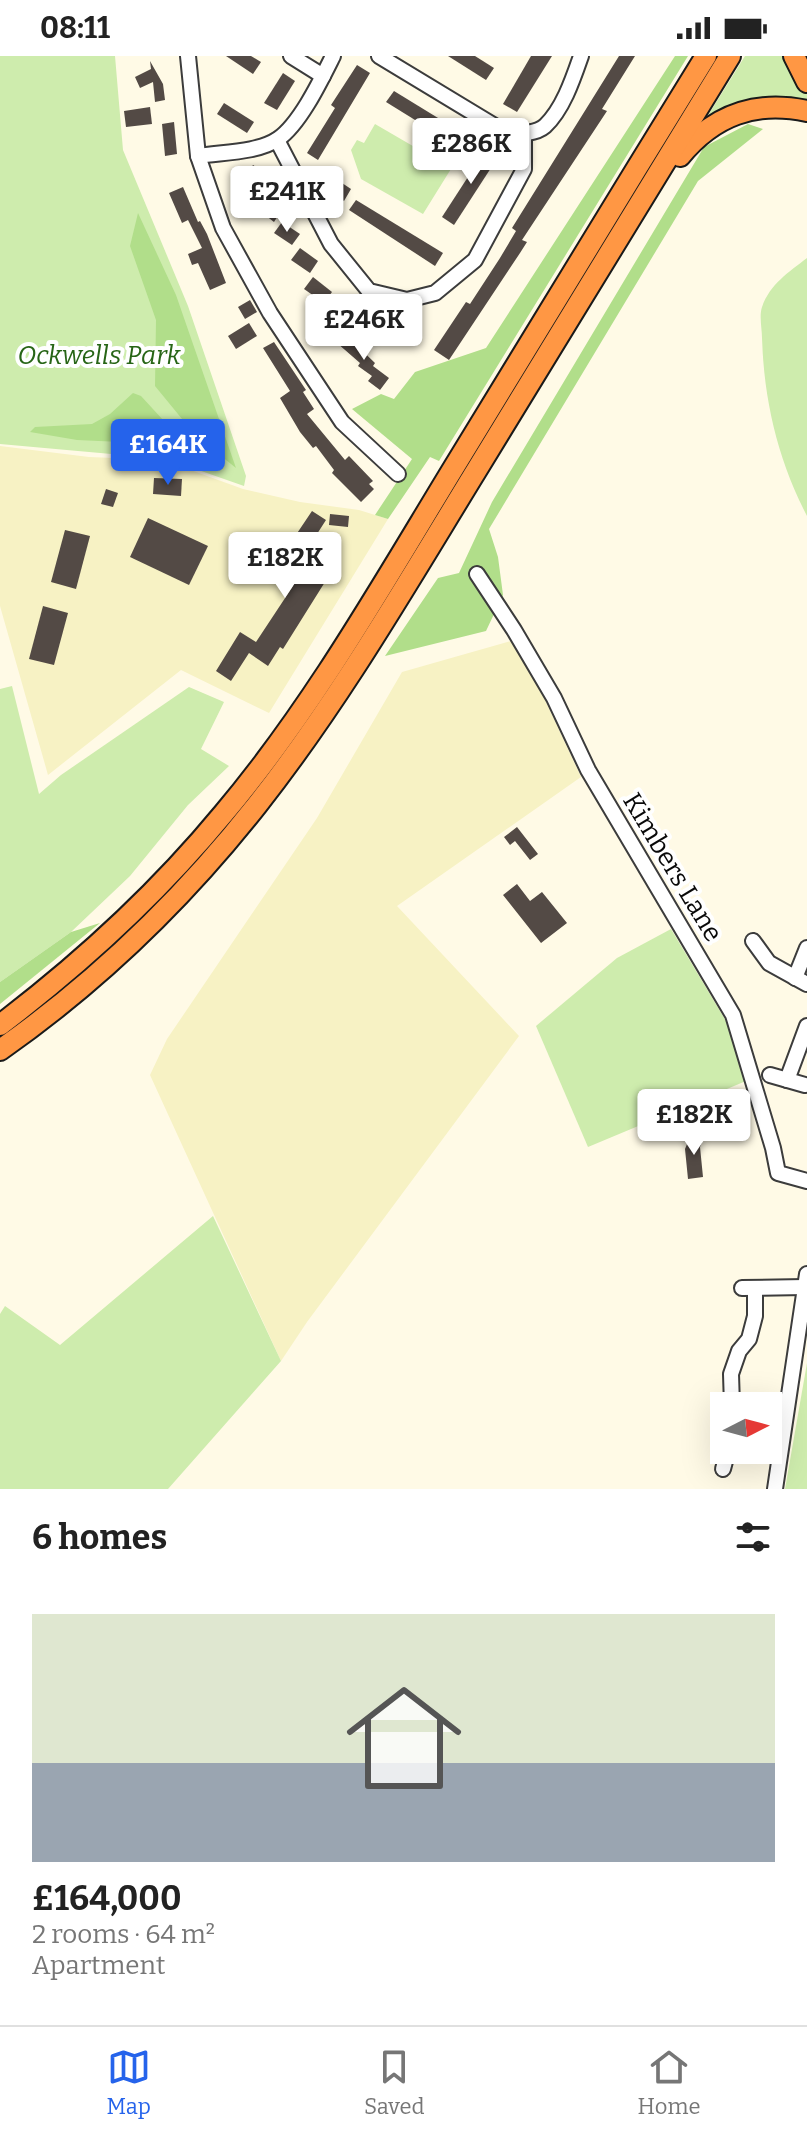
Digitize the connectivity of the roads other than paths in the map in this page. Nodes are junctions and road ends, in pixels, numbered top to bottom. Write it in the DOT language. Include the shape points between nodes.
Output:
graph roads {
  1 [pos="188,56"];
  2 [pos="291,56"];
  3 [pos="333,56"];
  4 [pos="379,56"];
  5 [pos="581,56"];
  6 [pos="706,56"];
  7 [pos="730,56"];
  8 [pos="794,56"];
  9 [pos="323,76"];
  10 [pos="807,82"];
  11 [pos="807,111"];
  12 [pos="524,134"];
  13 [pos="277,140"];
  14 [pos="198,156"];
  15 [pos="642,201"];
  16 [pos="398,474"];
  17 [pos="477,574"];
  18 [pos="753,941"];
  19 [pos="807,948"];
  20 [pos="801,981"];
  21 [pos="0,1025"];
  22 [pos="807,1026"];
  23 [pos="0,1050"];
  24 [pos="770,1075"];
  25 [pos="787,1080"];
  26 [pos="805,1085"];
  27 [pos="807,1181"];
  28 [pos="806,1280"];
  29 [pos="732,1392"];
  30 [pos="724,1464"];
  31 [pos="723,1469"];
  32 [pos="775,1489"];
  1 -- 14 [label="street"];
  2 -- 9 [label="street"];
  3 -- 9 [label="street"];
  4 -- 12 [label="street" via="508,134"];
  5 -- 12 [label="street" via="566,94 544,127"];
  6 -- 21 [label="highway" via="383,583 282,737 226,812 153,892 74,966"];
  7 -- 15 [label="highway"];
  8 -- 10 [label="highway"];
  9 -- 13 [label="street"];
  11 -- 15 [label="highway" via="764,107 714,123"];
  12 -- 13 [label="street" via="524,169 475,260 435,293 407,300 369,291 331,244"];
  13 -- 14 [label="street"];
  14 -- 16 [label="street" via="223,228 270,313 342,422"];
  15 -- 23 [label="highway" via="372,640 276,780 151,924"];
  17 -- 27 [label="street, Kimbers Lane" via="554,698 594,782 733,1015 778,1173"];
  18 -- 20 [label="street" via="769,963"];
  19 -- 20 [label="street"];
  22 -- 25 [label="street"];
  24 -- 25 [label="street"];
  25 -- 26 [label="street"];
  28 -- 29 [label="street" via="748,1288 755,1316 731,1374"];
  28 -- 32 [label="street"];
  30 -- 31 [label="street"];
}
